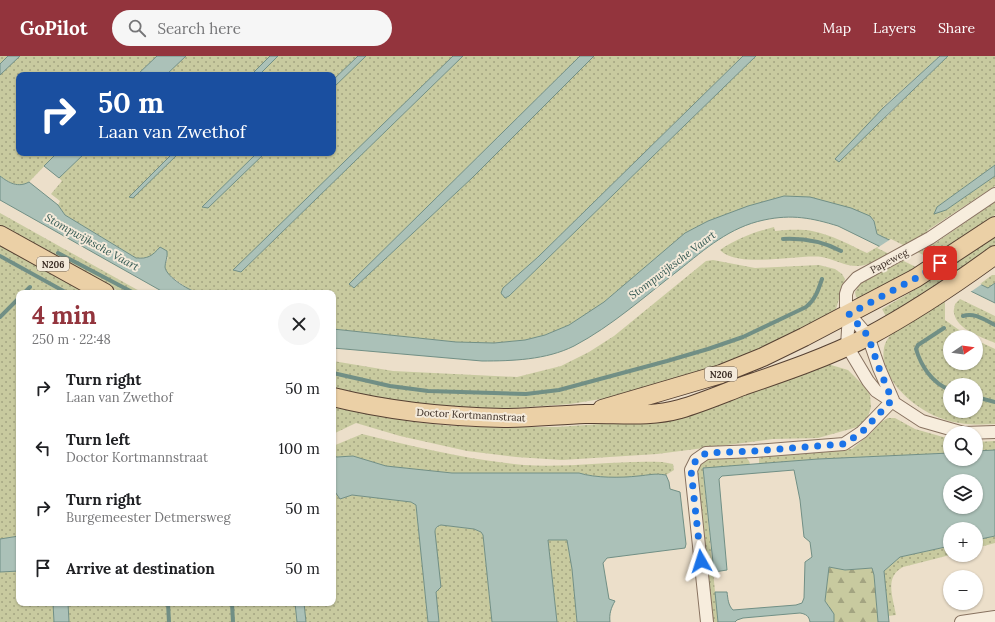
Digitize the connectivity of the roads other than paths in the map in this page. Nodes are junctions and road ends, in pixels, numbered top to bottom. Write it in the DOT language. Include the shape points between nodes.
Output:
graph roads {
  1 [pos="995,194"];
  2 [pos="995,226"];
  3 [pos="0,235"];
  4 [pos="995,255"];
  5 [pos="100,290"];
  6 [pos="849,314"];
  7 [pos="868,336"];
  8 [pos="848,346"];
  9 [pos="336,398"];
  10 [pos="892,400"];
  11 [pos="586,414"];
  12 [pos="995,432"];
  13 [pos="995,617"];
  14 [pos="707,622"];
  15 [pos="962,622"];
  1 -- 6 [label="street, Papeweg" via="912,249 857,278 848,288 845,300"];
  2 -- 6 [label="main road, N206" via="916,278"];
  3 -- 5 [label="main road, N206"];
  4 -- 7 [label="main road, N206" via="944,292"];
  6 -- 7 [label="street"];
  6 -- 8 [label="street"];
  6 -- 11 [label="main road, Doctor Kortmannstraat / N206" via="770,354 721,374"];
  7 -- 8 [label="main road, Doctor Kortmannstraat / N206"];
  7 -- 10 [label="street"];
  8 -- 10 [label="street" via="876,391"];
  8 -- 11 [label="main road, Doctor Kortmannstraat / N206" via="679,409 636,415"];
  9 -- 11 [label="main road, Doctor Kortmannstraat / N206" via="435,415 505,418"];
  10 -- 12 [label="street" via="922,421 964,433"];
  10 -- 14 [label="street" via="862,432 844,444 706,453 696,460 691,470"];
  13 -- 15 [label="street"];
}
